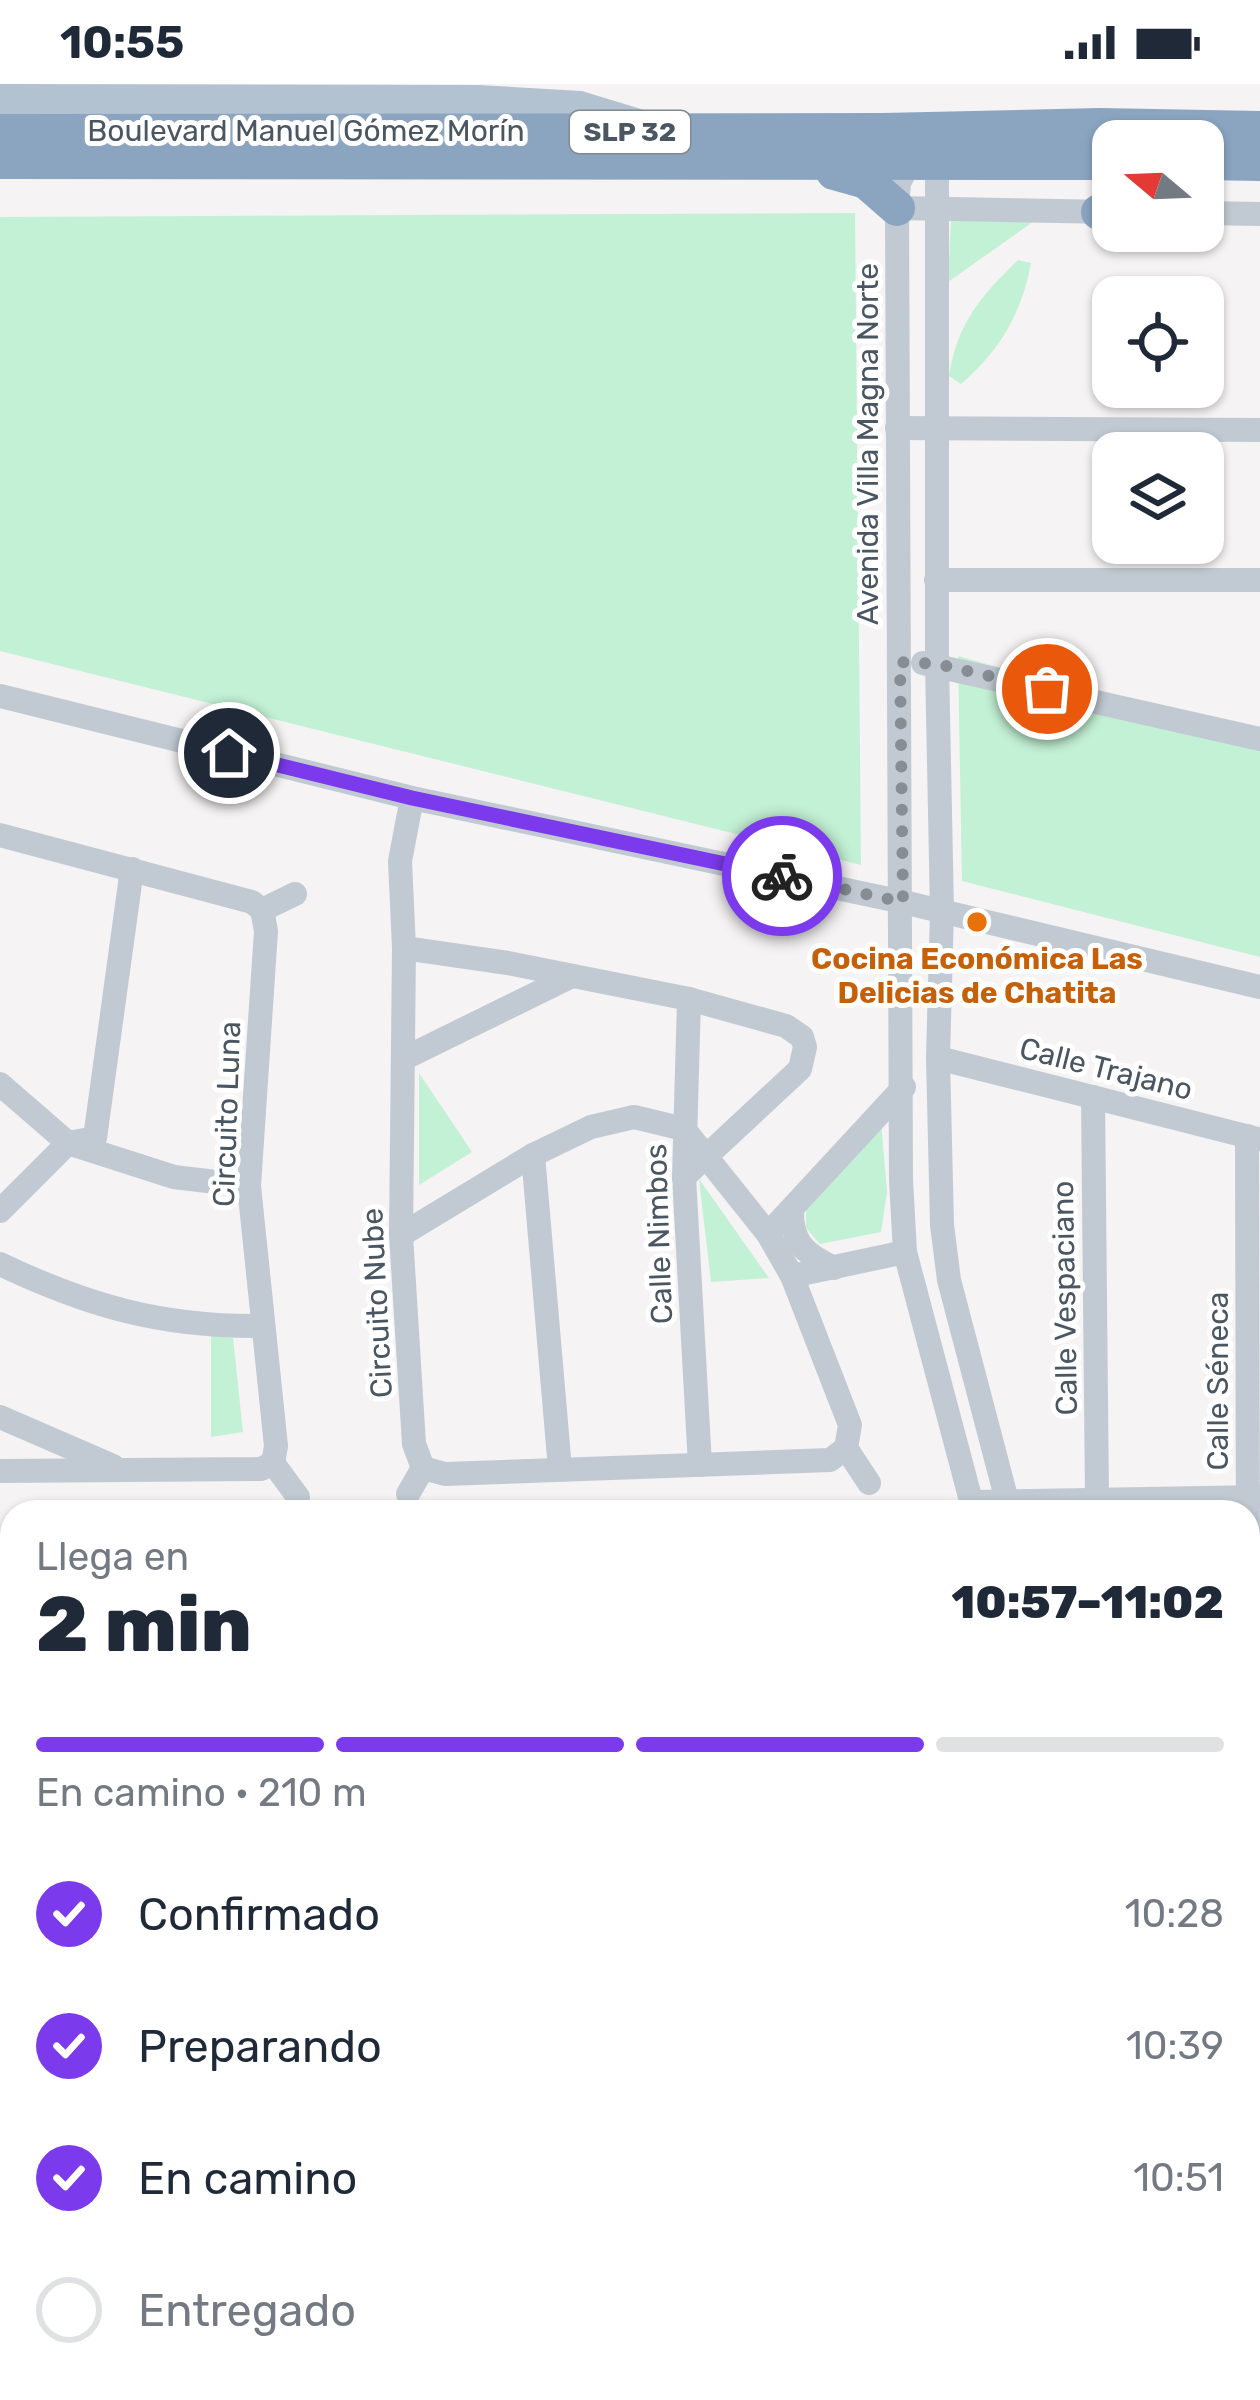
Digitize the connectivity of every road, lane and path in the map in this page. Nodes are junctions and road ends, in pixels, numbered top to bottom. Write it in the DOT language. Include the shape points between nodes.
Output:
graph roads {
  1 [pos="307,84"];
  2 [pos="0,99"];
  3 [pos="378,100"];
  4 [pos="1092,126"];
  5 [pos="1092,127"];
  6 [pos="0,132"];
  7 [pos="668,132"];
  8 [pos="1224,146"];
  9 [pos="1257,151"];
  10 [pos="1224,158"];
  11 [pos="0,161"];
  12 [pos="924,162"];
  13 [pos="1092,162"];
  14 [pos="759,164"];
  15 [pos="1224,164"];
  16 [pos="897,208"];
  17 [pos="1092,209"];
  18 [pos="935,210"];
  19 [pos="1224,213"];
  20 [pos="1260,214"];
  21 [pos="936,427"];
  22 [pos="897,428"];
  23 [pos="1260,430"];
  24 [pos="936,580"];
  25 [pos="1260,580"];
  26 [pos="900,662"];
  27 [pos="937,664"];
  28 [pos="0,696"];
  29 [pos="1260,739"];
  30 [pos="412,798"];
  31 [pos="0,835"];
  32 [pos="132,868"];
  33 [pos="295,894"];
  34 [pos="903,902"];
  35 [pos="262,910"];
  36 [pos="942,911"];
  37 [pos="404,948"];
  38 [pos="572,976"];
  39 [pos="1260,987"];
  40 [pos="689,1000"];
  41 [pos="938,1058"];
  42 [pos="403,1059"];
  43 [pos="0,1084"];
  44 [pos="904,1087"];
  45 [pos="1093,1097"];
  46 [pos="684,1129"];
  47 [pos="1253,1137"];
  48 [pos="68,1143"];
  49 [pos="533,1155"];
  50 [pos="709,1158"];
  51 [pos="684,1177"];
  52 [pos="249,1186"];
  53 [pos="792,1209"];
  54 [pos="0,1211"];
  55 [pos="768,1234"];
  56 [pos="401,1235"];
  57 [pos="905,1252"];
  58 [pos="0,1264"];
  59 [pos="835,1268"];
  60 [pos="793,1276"];
  61 [pos="261,1326"];
  62 [pos="1254,1351"];
  63 [pos="0,1417"];
  64 [pos="27,1429"];
  65 [pos="846,1448"];
  66 [pos="273,1463"];
  67 [pos="700,1465"];
  68 [pos="423,1468"];
  69 [pos="560,1468"];
  70 [pos="121,1470"];
  71 [pos="12,1471"];
  72 [pos="869,1483"];
  73 [pos="408,1494"];
  74 [pos="1254,1497"];
  75 [pos="298,1498"];
  76 [pos="1097,1499"];
  77 [pos="972,1500"];
  78 [pos="1008,1500"];
  79 [pos="1085,1500"];
  1 -- 3 [label="street"];
  2 -- 3 [label="main road"];
  3 -- 7 [label="main road" via="580,106"];
  4 -- 7 [label="highway, Boulevard Manuel Gómez Morín / SLP 32"];
  5 -- 12 [label="highway" via="923,148"];
  6 -- 7 [label="highway, Boulevard Manuel Gómez Morín / SLP 32"];
  8 -- 9 [label="highway, Boulevard Manuel Gómez Morín / SLP 32"];
  9 -- 10 [label="highway"];
  9 -- 15 [label="highway"];
  11 -- 14 [label="highway, Boulevard Manuel Gómez Morín / SLP 32"];
  12 -- 13 [label="highway, Boulevard Manuel Gómez Morín / SLP 32"];
  12 -- 14 [label="highway, Boulevard Manuel Gómez Morín / SLP 32"];
  12 -- 16 [label="street, Avenida Villa Magna Norte" via="899,183"];
  12 -- 18 [label="street"];
  14 -- 16 [label="highway" via="866,181"];
  16 -- 18 [label="street"];
  16 -- 22 [label="street, Avenida Villa Magna Norte"];
  17 -- 18 [label="street"];
  18 -- 21 [label="street"];
  19 -- 20 [label="street"];
  21 -- 22 [label="street"];
  21 -- 23 [label="street"];
  21 -- 24 [label="street"];
  22 -- 26 [label="street, Avenida Villa Magna Norte"];
  24 -- 25 [label="street"];
  24 -- 27 [label="street"];
  26 -- 27 [label="street"];
  26 -- 34 [label="street, Avenida Villa Magna Norte"];
  27 -- 29 [label="street"];
  27 -- 36 [label="street"];
  28 -- 30 [label="street"];
  30 -- 34 [label="street"];
  30 -- 37 [label="street, Circuito Nube" via="400,860"];
  31 -- 32 [label="street"];
  32 -- 35 [label="street"];
  32 -- 48 [label="street" via="95,1138"];
  33 -- 35 [label="street"];
  34 -- 36 [label="street"];
  34 -- 44 [label="street, Avenida Villa Magna Norte"];
  35 -- 52 [label="street, Circuito Luna"];
  36 -- 39 [label="street"];
  36 -- 41 [label="street"];
  37 -- 38 [label="street"];
  37 -- 42 [label="street, Circuito Nube"];
  38 -- 40 [label="street"];
  38 -- 42 [label="street"];
  40 -- 46 [label="street, Calle Nimbos"];
  40 -- 50 [label="street" via="808,1031 800,1070"];
  41 -- 45 [label="street, Calle Trajano"];
  41 -- 78 [label="street" via="944,1252"];
  42 -- 56 [label="street, Circuito Nube"];
  43 -- 48 [label="street"];
  44 -- 53 [label="street"];
  44 -- 57 [label="street, Avenida Villa Magna Norte"];
  45 -- 47 [label="street, Calle Trajano"];
  45 -- 76 [label="street, Calle Vespaciano"];
  46 -- 49 [label="street" via="620,1119"];
  46 -- 50 [label="street"];
  46 -- 51 [label="street, Calle Nimbos"];
  47 -- 62 [label="street, Calle Séneca"];
  48 -- 52 [label="street" via="174,1178"];
  48 -- 54 [label="street"];
  49 -- 56 [label="street"];
  49 -- 69 [label="street"];
  50 -- 51 [label="street"];
  50 -- 55 [label="street"];
  51 -- 67 [label="street, Calle Nimbos"];
  52 -- 61 [label="street, Circuito Luna"];
  53 -- 55 [label="street"];
  53 -- 59 [label="street" via="799,1245"];
  55 -- 60 [label="street"];
  56 -- 68 [label="street, Circuito Nube" via="414,1444"];
  57 -- 59 [label="street"];
  57 -- 77 [label="street, Avenida Villa Magna Norte"];
  58 -- 61 [label="street" via="138,1317"];
  59 -- 60 [label="street"];
  60 -- 65 [label="street" via="850,1425"];
  61 -- 66 [label="street, Circuito Luna"];
  62 -- 74 [label="street, Calle Séneca"];
  63 -- 64 [label="street"];
  64 -- 70 [label="street"];
  64 -- 71 [label="street"];
  65 -- 67 [label="street" via="830,1460"];
  65 -- 72 [label="street"];
  66 -- 70 [label="street"];
  66 -- 75 [label="street"];
  67 -- 69 [label="street"];
  68 -- 69 [label="street"];
  68 -- 73 [label="street"];
  70 -- 71 [label="street"];
  74 -- 76 [label="street"];
  76 -- 79 [label="street"];
}
